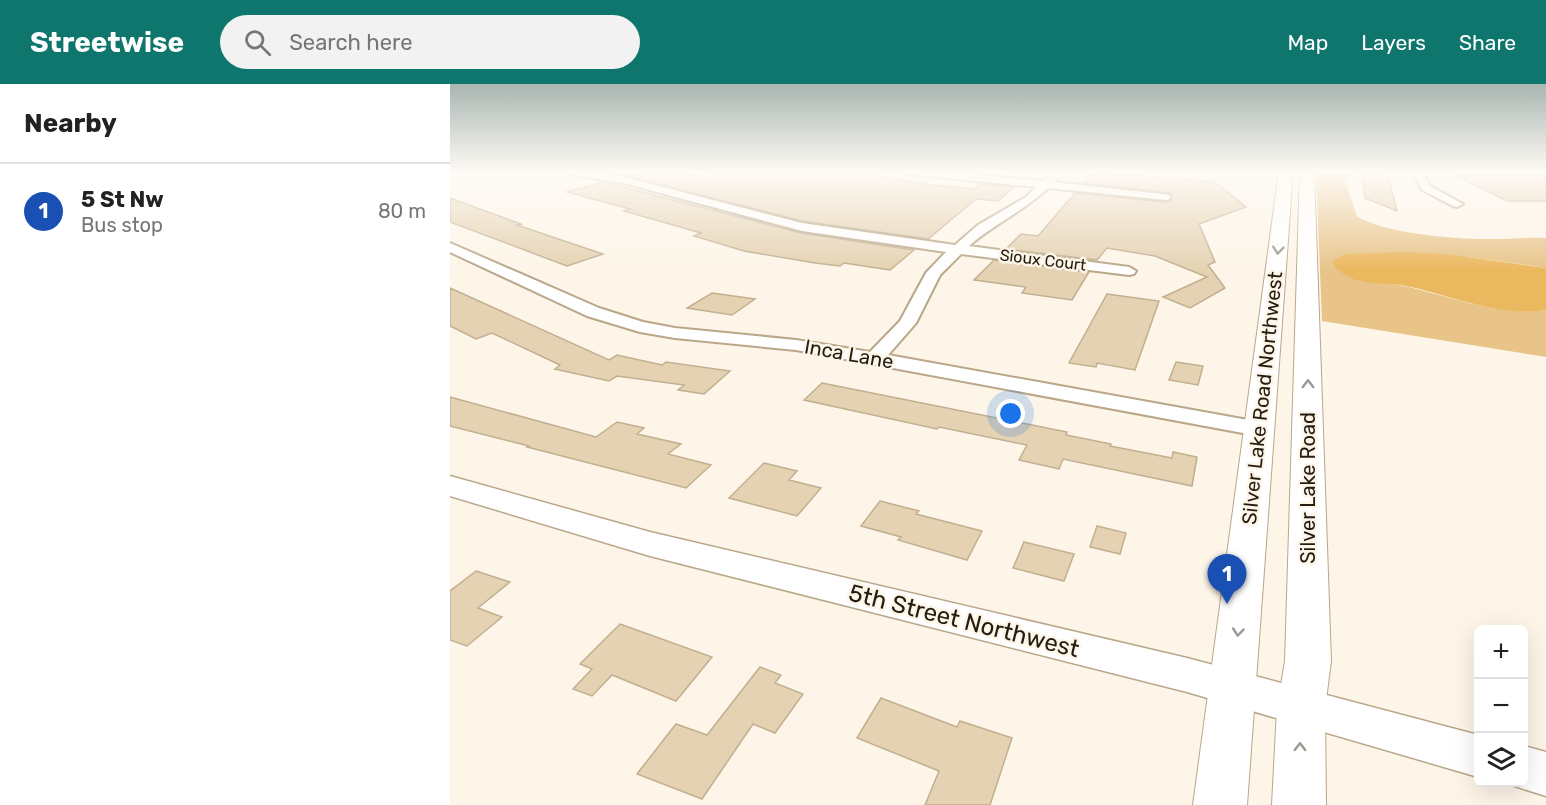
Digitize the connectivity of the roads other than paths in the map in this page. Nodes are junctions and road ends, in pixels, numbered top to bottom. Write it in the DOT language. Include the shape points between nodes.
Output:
graph roads {
  1 [pos="717,205"];
  2 [pos="1021,205"];
  3 [pos="1282,205"];
  4 [pos="1307,205"];
  5 [pos="450,247"];
  6 [pos="957,249"];
  7 [pos="1129,271"];
  8 [pos="875,358"];
  9 [pos="1259,429"];
  10 [pos="452,488"];
  11 [pos="1232,689"];
  12 [pos="1301,708"];
  13 [pos="1474,755"];
  14 [pos="1528,769"];
  15 [pos="1546,774"];
  16 [pos="1220,805"];
  17 [pos="1299,805"];
  1 -- 6 [label="street, Sioux Court" via="802,227"];
  2 -- 6 [label="street"];
  3 -- 9 [label="main road, Silver Lake Road Northwest, one-way"];
  12 -- 4 [label="main road, Silver Lake Road, one-way" via="1308,661"];
  5 -- 8 [label="street, Inca Lane" via="593,312 640,327"];
  6 -- 7 [label="street, Sioux Court"];
  6 -- 8 [label="street" via="933,273 908,323"];
  8 -- 9 [label="street, Inca Lane"];
  9 -- 11 [label="main road, Silver Lake Road Northwest, one-way"];
  10 -- 11 [label="street, 5th Street Northwest" via="650,544"];
  11 -- 12 [label="street, 5th Street Northwest"];
  11 -- 16 [label="main road, Silver Lake Road Northwest"];
  12 -- 13 [label="street, 5th Street Northwest"];
  17 -- 12 [label="main road, Silver Lake Road, one-way"];
  14 -- 15 [label="street"];
}
